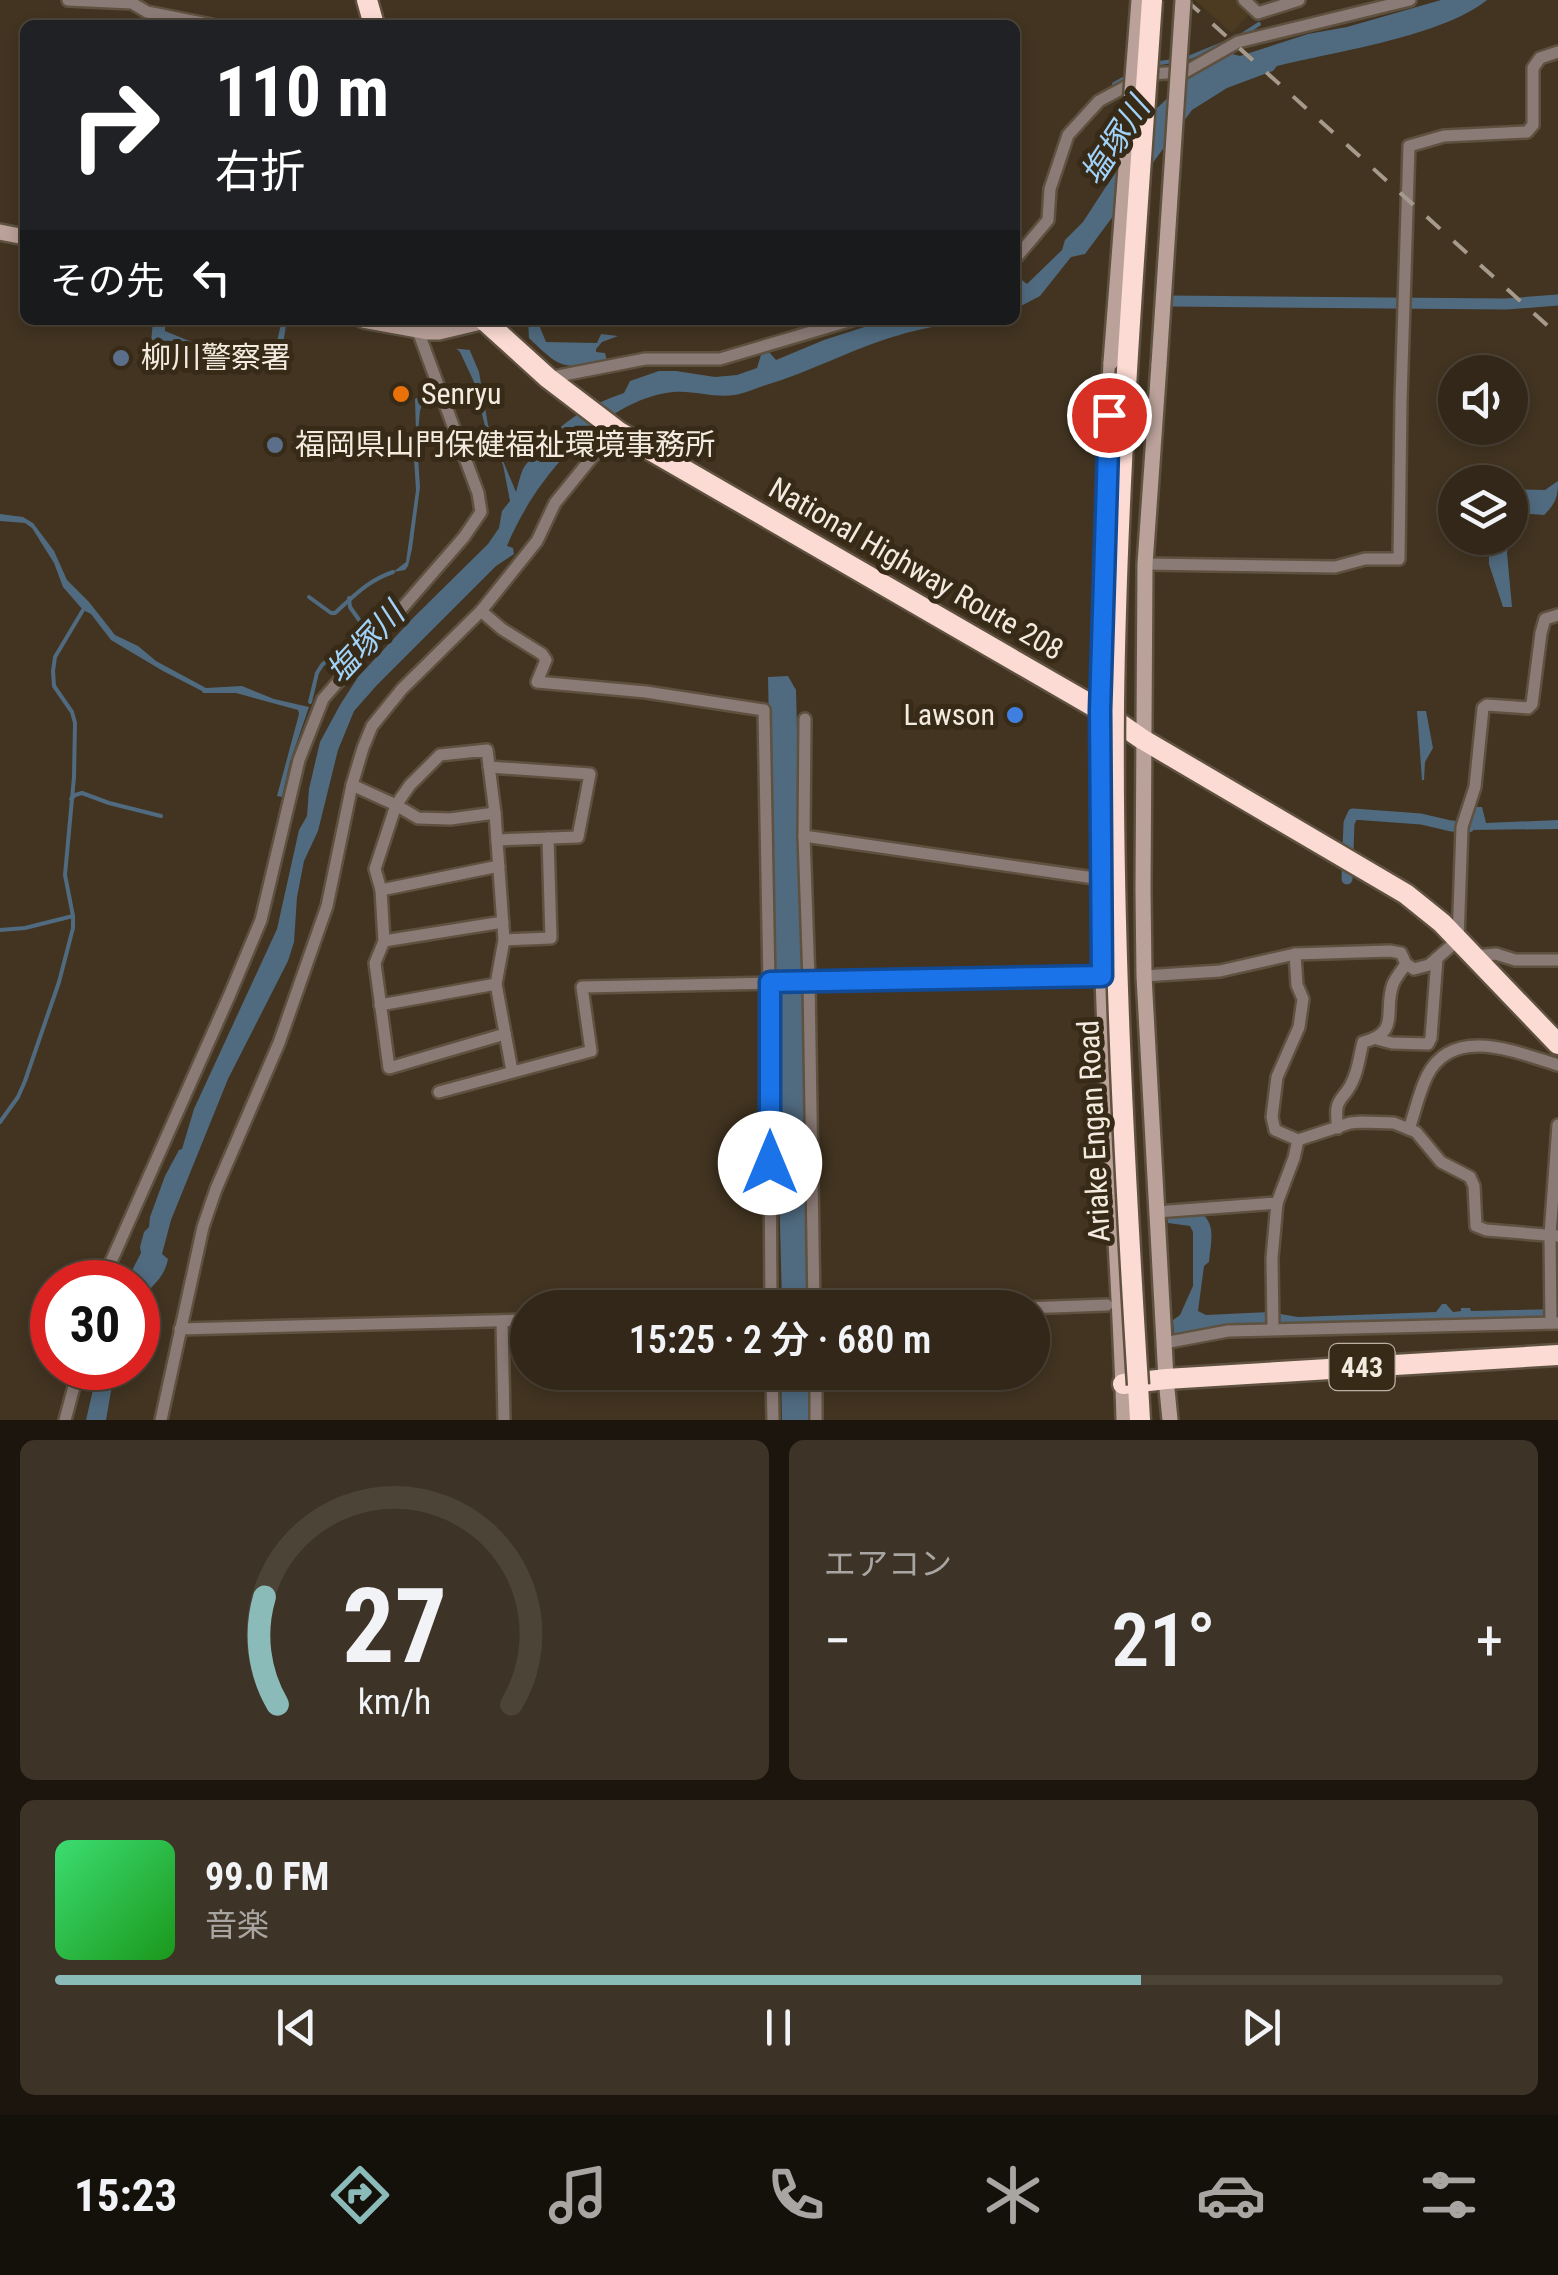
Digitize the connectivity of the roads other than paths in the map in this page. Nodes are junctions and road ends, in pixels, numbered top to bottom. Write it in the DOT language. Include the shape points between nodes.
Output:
graph roads {
  1 [pos="68,0"];
  2 [pos="1139,0"];
  3 [pos="1152,0"];
  4 [pos="1183,0"];
  5 [pos="1244,0"];
  6 [pos="1299,0"];
  7 [pos="1410,0"];
  8 [pos="89,2"];
  9 [pos="142,4"];
  10 [pos="187,20"];
  11 [pos="1558,52"];
  12 [pos="1020,253"];
  13 [pos="468,325"];
  14 [pos="490,325"];
  15 [pos="836,325"];
  16 [pos="422,328"];
  17 [pos="548,378"];
  18 [pos="619,432"];
  19 [pos="1105,536"];
  20 [pos="1145,564"];
  21 [pos="481,611"];
  22 [pos="1558,615"];
  23 [pos="1100,710"];
  24 [pos="805,720"];
  25 [pos="1142,739"];
  26 [pos="489,767"];
  27 [pos="352,786"];
  28 [pos="396,805"];
  29 [pos="496,813"];
  30 [pos="804,836"];
  31 [pos="548,838"];
  32 [pos="497,840"];
  33 [pos="499,866"];
  34 [pos="1100,879"];
  35 [pos="381,890"];
  36 [pos="1143,890"];
  37 [pos="503,922"];
  38 [pos="504,940"];
  39 [pos="1458,940"];
  40 [pos="384,941"];
  41 [pos="1296,954"];
  42 [pos="1474,956"];
  43 [pos="1437,958"];
  44 [pos="1558,960"];
  45 [pos="1406,964"];
  46 [pos="1102,976"];
  47 [pos="1144,976"];
  48 [pos="809,981"];
  49 [pos="770,982"];
  50 [pos="496,984"];
  51 [pos="380,1004"];
  52 [pos="505,1034"];
  53 [pos="1378,1038"];
  54 [pos="1428,1044"];
  55 [pos="1558,1044"];
  56 [pos="1446,1055"];
  57 [pos="1558,1065"];
  58 [pos="512,1071"];
  59 [pos="439,1092"];
  60 [pos="1558,1125"];
  61 [pos="1338,1128"];
  62 [pos="1410,1129"];
  63 [pos="1298,1140"];
  64 [pos="1276,1203"];
  65 [pos="1156,1212"];
  66 [pos="1554,1236"];
  67 [pos="112,1260"];
  68 [pos="771,1290"];
  69 [pos="814,1290"];
  70 [pos="1107,1305"];
  71 [pos="1050,1307"];
  72 [pos="502,1321"];
  73 [pos="510,1321"];
  74 [pos="1555,1322"];
  75 [pos="180,1329"];
  76 [pos="1273,1329"];
  77 [pos="1164,1343"];
  78 [pos="1558,1355"];
  79 [pos="1166,1379"];
  80 [pos="1130,1384"];
  81 [pos="73,1390"];
  82 [pos="772,1390"];
  83 [pos="816,1390"];
  84 [pos="65,1420"];
  85 [pos="161,1420"];
  86 [pos="504,1420"];
  87 [pos="773,1420"];
  88 [pos="816,1420"];
  89 [pos="1124,1420"];
  90 [pos="1140,1420"];
  91 [pos="1170,1420"];
  1 -- 8 [label="street"];
  2 -- 19 [label="main road, bridge"];
  3 -- 80 [label="highway, Ariake Engan Road, bridge" via="1124,420 1114,720"];
  4 -- 20 [label="main road, bridge"];
  5 -- 6 [label="street" via="1258,13"];
  7 -- 12 [label="street" via="1238,42 1185,72 1149,74 1099,102 1068,135 1050,189 1048,220"];
  8 -- 9 [label="street"];
  9 -- 10 [label="street" via="147,12"];
  11 -- 20 [label="street" via="1533,68 1533,126 1527,132 1444,136 1409,146 1399,558 1334,567"];
  13 -- 16 [label="main road"];
  14 -- 17 [label="highway, National Highway Route 208"];
  15 -- 17 [label="street" via="720,360 646,359"];
  16 -- 67 [label="street" via="481,512 324,699 299,760 261,920"];
  17 -- 18 [label="highway, National Highway Route 208"];
  18 -- 21 [label="street" via="555,503 538,542"];
  18 -- 23 [label="highway, National Highway Route 208"];
  19 -- 20 [label="main road"];
  19 -- 23 [label="main road"];
  20 -- 25 [label="main road"];
  21 -- 27 [label="street" via="372,726"];
  21 -- 49 [label="street" via="542,654 537,682 764,710"];
  22 -- 39 [label="street" via="1545,618 1532,704 1483,708 1475,787 1462,827"];
  23 -- 25 [label="highway, National Highway Route 208"];
  23 -- 34 [label="main road"];
  24 -- 30 [label="street"];
  25 -- 36 [label="main road"];
  25 -- 39 [label="highway, National Highway Route 208" via="1406,894"];
  26 -- 28 [label="street" via="487,750 440,755"];
  26 -- 29 [label="street"];
  26 -- 31 [label="street" via="590,774 578,837"];
  27 -- 28 [label="street"];
  27 -- 75 [label="street" via="327,906 279,1043 216,1189"];
  28 -- 29 [label="street" via="418,818"];
  28 -- 35 [label="street" via="375,869"];
  29 -- 32 [label="street"];
  30 -- 34 [label="street"];
  30 -- 48 [label="street"];
  31 -- 32 [label="street"];
  31 -- 38 [label="street" via="551,938"];
  32 -- 33 [label="street"];
  33 -- 35 [label="street"];
  33 -- 37 [label="street"];
  34 -- 36 [label="main road"];
  34 -- 46 [label="main road"];
  35 -- 40 [label="street"];
  36 -- 47 [label="main road"];
  37 -- 38 [label="street"];
  37 -- 40 [label="street"];
  38 -- 50 [label="street"];
  39 -- 42 [label="highway, National Highway Route 208"];
  39 -- 43 [label="street"];
  40 -- 51 [label="street" via="375,964"];
  41 -- 45 [label="street" via="1390,952 1401,953"];
  41 -- 47 [label="street" via="1220,971"];
  41 -- 63 [label="street" via="1300,1027 1277,1076 1272,1117 1275,1130"];
  42 -- 44 [label="street"];
  42 -- 55 [label="highway, National Highway Route 208"];
  43 -- 45 [label="street" via="1414,969"];
  43 -- 54 [label="street"];
  45 -- 53 [label="street" via="1392,986 1388,1026"];
  46 -- 47 [label="main road"];
  46 -- 48 [label="street"];
  46 -- 80 [label="main road"];
  47 -- 65 [label="main road"];
  48 -- 49 [label="street"];
  48 -- 69 [label="street"];
  49 -- 58 [label="street" via="582,987 591,1051"];
  49 -- 68 [label="street"];
  50 -- 51 [label="street"];
  50 -- 52 [label="street"];
  51 -- 52 [label="street" via="388,1068"];
  52 -- 58 [label="street"];
  53 -- 54 [label="street"];
  53 -- 61 [label="street" via="1363,1042 1356,1074 1335,1109"];
  54 -- 56 [label="street"];
  56 -- 57 [label="street" via="1473,1045 1497,1047"];
  56 -- 62 [label="street" via="1428,1073"];
  58 -- 59 [label="street"];
  60 -- 66 [label="street"];
  61 -- 62 [label="street" via="1377,1121"];
  61 -- 63 [label="street"];
  62 -- 66 [label="street" via="1440,1162 1470,1177 1476,1226"];
  63 -- 64 [label="street"];
  64 -- 65 [label="street"];
  64 -- 76 [label="street"];
  65 -- 77 [label="main road"];
  66 -- 74 [label="street"];
  70 -- 71 [label="street"];
  72 -- 73 [label="street"];
  72 -- 75 [label="street"];
  72 -- 86 [label="street"];
  74 -- 76 [label="street"];
  75 -- 85 [label="street"];
  76 -- 77 [label="street"];
  77 -- 79 [label="main road"];
  78 -- 79 [label="highway, 443"];
  79 -- 80 [label="highway, 443"];
  79 -- 91 [label="main road"];
  80 -- 89 [label="main road"];
  80 -- 90 [label="highway, Ariake Engan Road"];
  81 -- 84 [label="street"];
  82 -- 87 [label="street"];
  83 -- 88 [label="street"];
}
